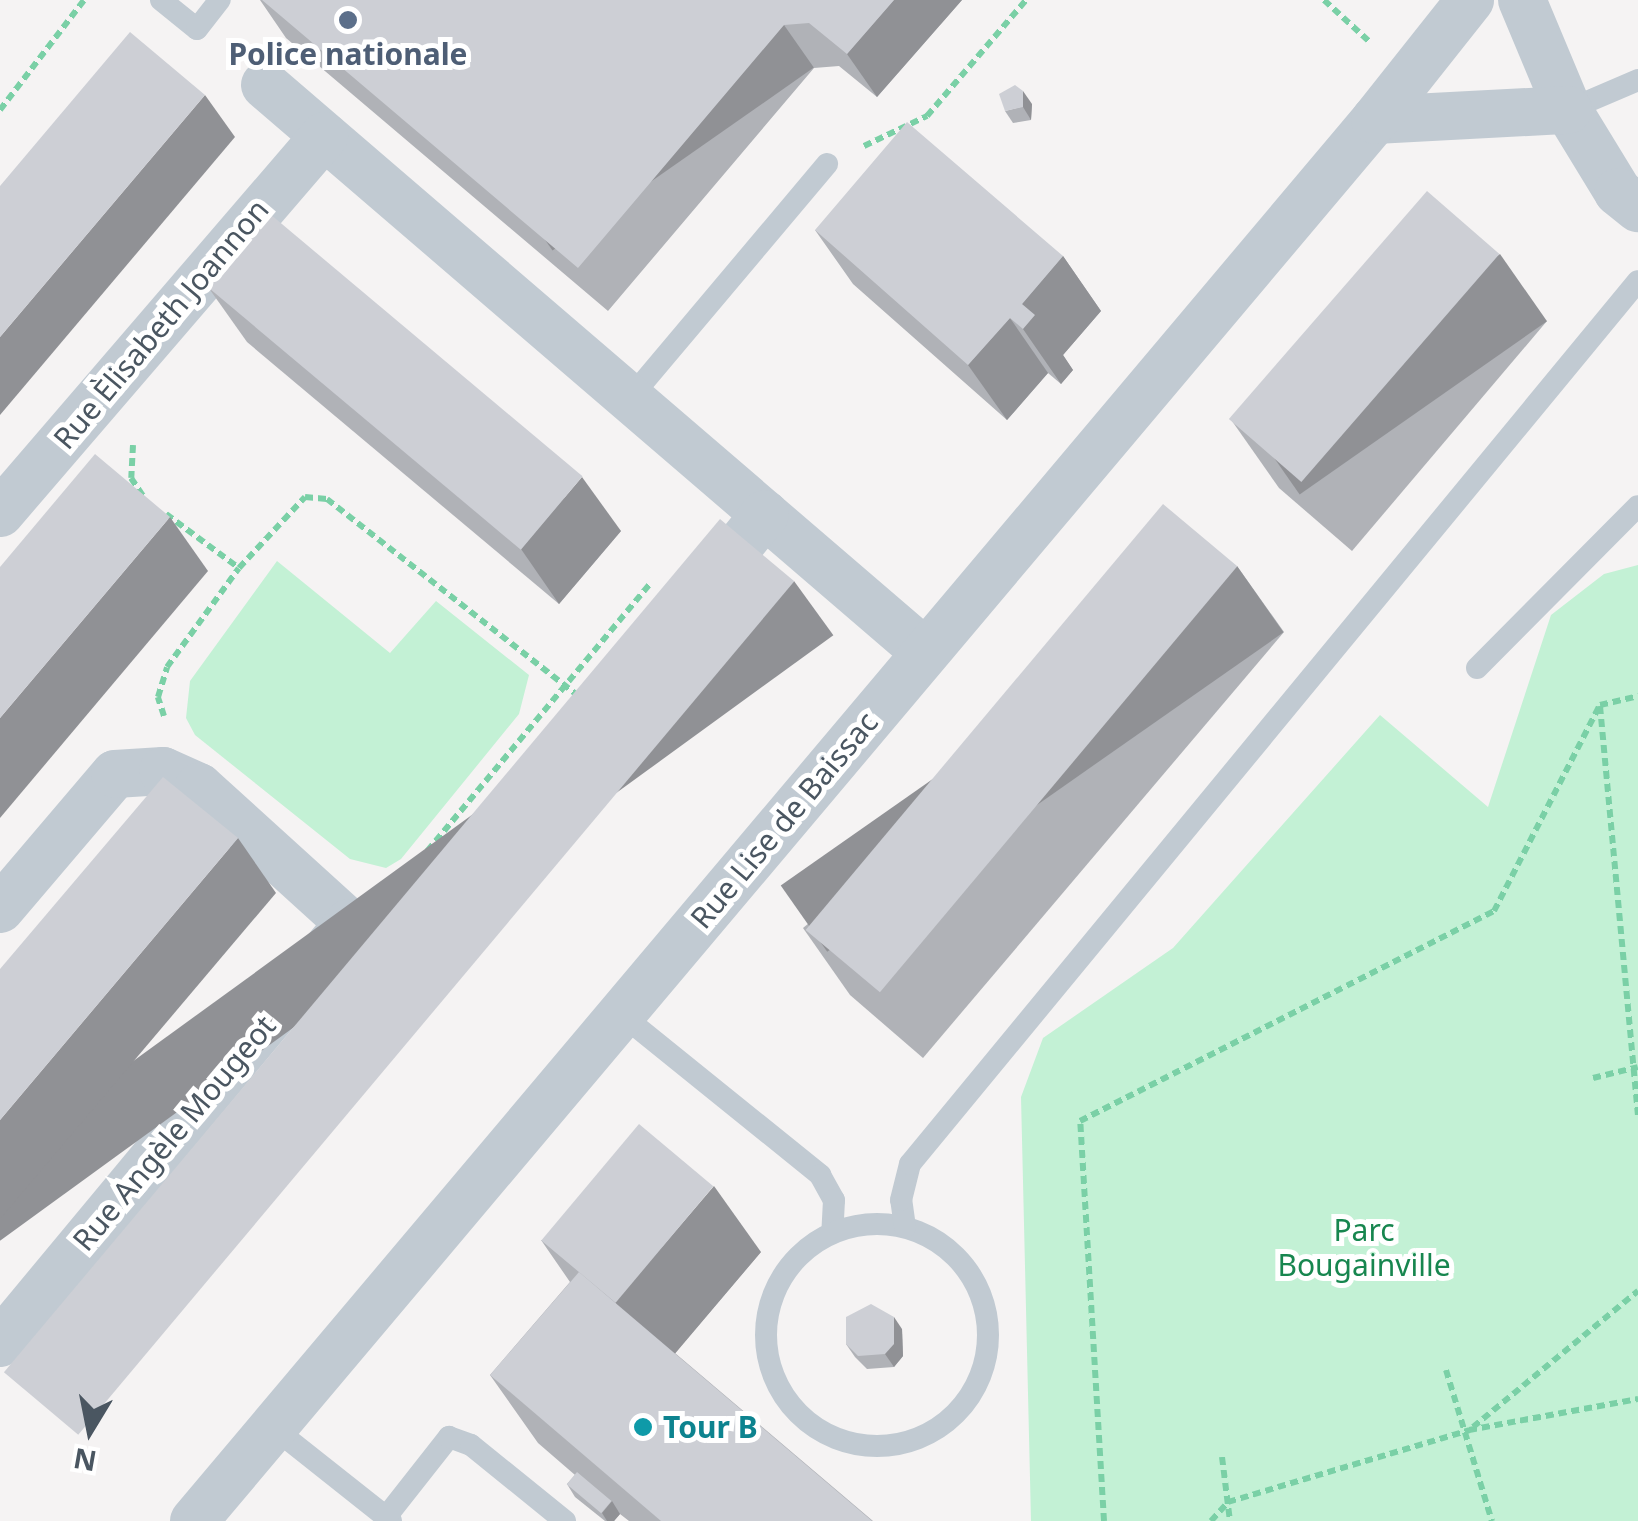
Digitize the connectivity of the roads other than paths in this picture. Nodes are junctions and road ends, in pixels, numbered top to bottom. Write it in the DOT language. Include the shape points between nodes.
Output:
graph roads {
  1 [pos="161,0"];
  2 [pos="220,0"];
  3 [pos="1470,0"];
  4 [pos="1522,0"];
  5 [pos="1638,80"];
  6 [pos="265,85"];
  7 [pos="1568,110"];
  8 [pos="1375,120"];
  9 [pos="324,136"];
  10 [pos="827,164"];
  11 [pos="1638,208"];
  12 [pos="1638,281"];
  13 [pos="630,398"];
  14 [pos="1638,506"];
  15 [pos="0,513"];
  16 [pos="766,514"];
  17 [pos="677,622"];
  18 [pos="925,652"];
  19 [pos="1476,668"];
  20 [pos="464,880"];
  21 [pos="0,910"];
  22 [pos="348,923"];
  23 [pos="622,1015"];
  24 [pos="904,1227"];
  25 [pos="832,1233"];
  26 [pos="0,1342"];
  27 [pos="274,1429"];
  28 [pos="389,1519"];
  29 [pos="194,1521"];
  30 [pos="566,1521"];
  1 -- 2 [label="lane" via="197,29"];
  3 -- 8 [label="street, Rue Lise de Baissac"];
  4 -- 7 [label="street"];
  5 -- 7 [label="lane"];
  6 -- 9 [label="street"];
  7 -- 8 [label="street"];
  7 -- 11 [label="street" via="1618,192"];
  8 -- 18 [label="street, Rue Lise de Baissac"];
  9 -- 13 [label="street"];
  9 -- 15 [label="street, Rue Èlisabeth Joannon"];
  10 -- 13 [label="lane"];
  12 -- 24 [label="lane" via="910,1164 901,1200"];
  13 -- 16 [label="street"];
  14 -- 19 [label="lane"];
  16 -- 17 [label="street"];
  16 -- 18 [label="street"];
  18 -- 23 [label="street, Rue Lise de Baissac"];
  20 -- 22 [label="street" via="439,911 404,926"];
  21 -- 22 [label="street" via="115,774 163,772 200,787"];
  22 -- 26 [label="street, Rue Angèle Mougeot"];
  23 -- 25 [label="lane" via="820,1175 834,1200"];
  23 -- 27 [label="street, Rue Lise de Baissac"];
  24 -- 25 [label="lane" via="870,1224"];
  24 -- 25 [label="lane" via="938,1242 966,1267 984,1299 990,1336 983,1371 966,1404 938,1429 904,1443 867,1446 832,1437 801,1417 779,1388 766,1353 766,1316 778,1282 801,1252"];
  27 -- 28 [label="lane"];
  27 -- 29 [label="street, Rue Lise de Baissac"];
  28 -- 30 [label="lane" via="449,1436"];
}
